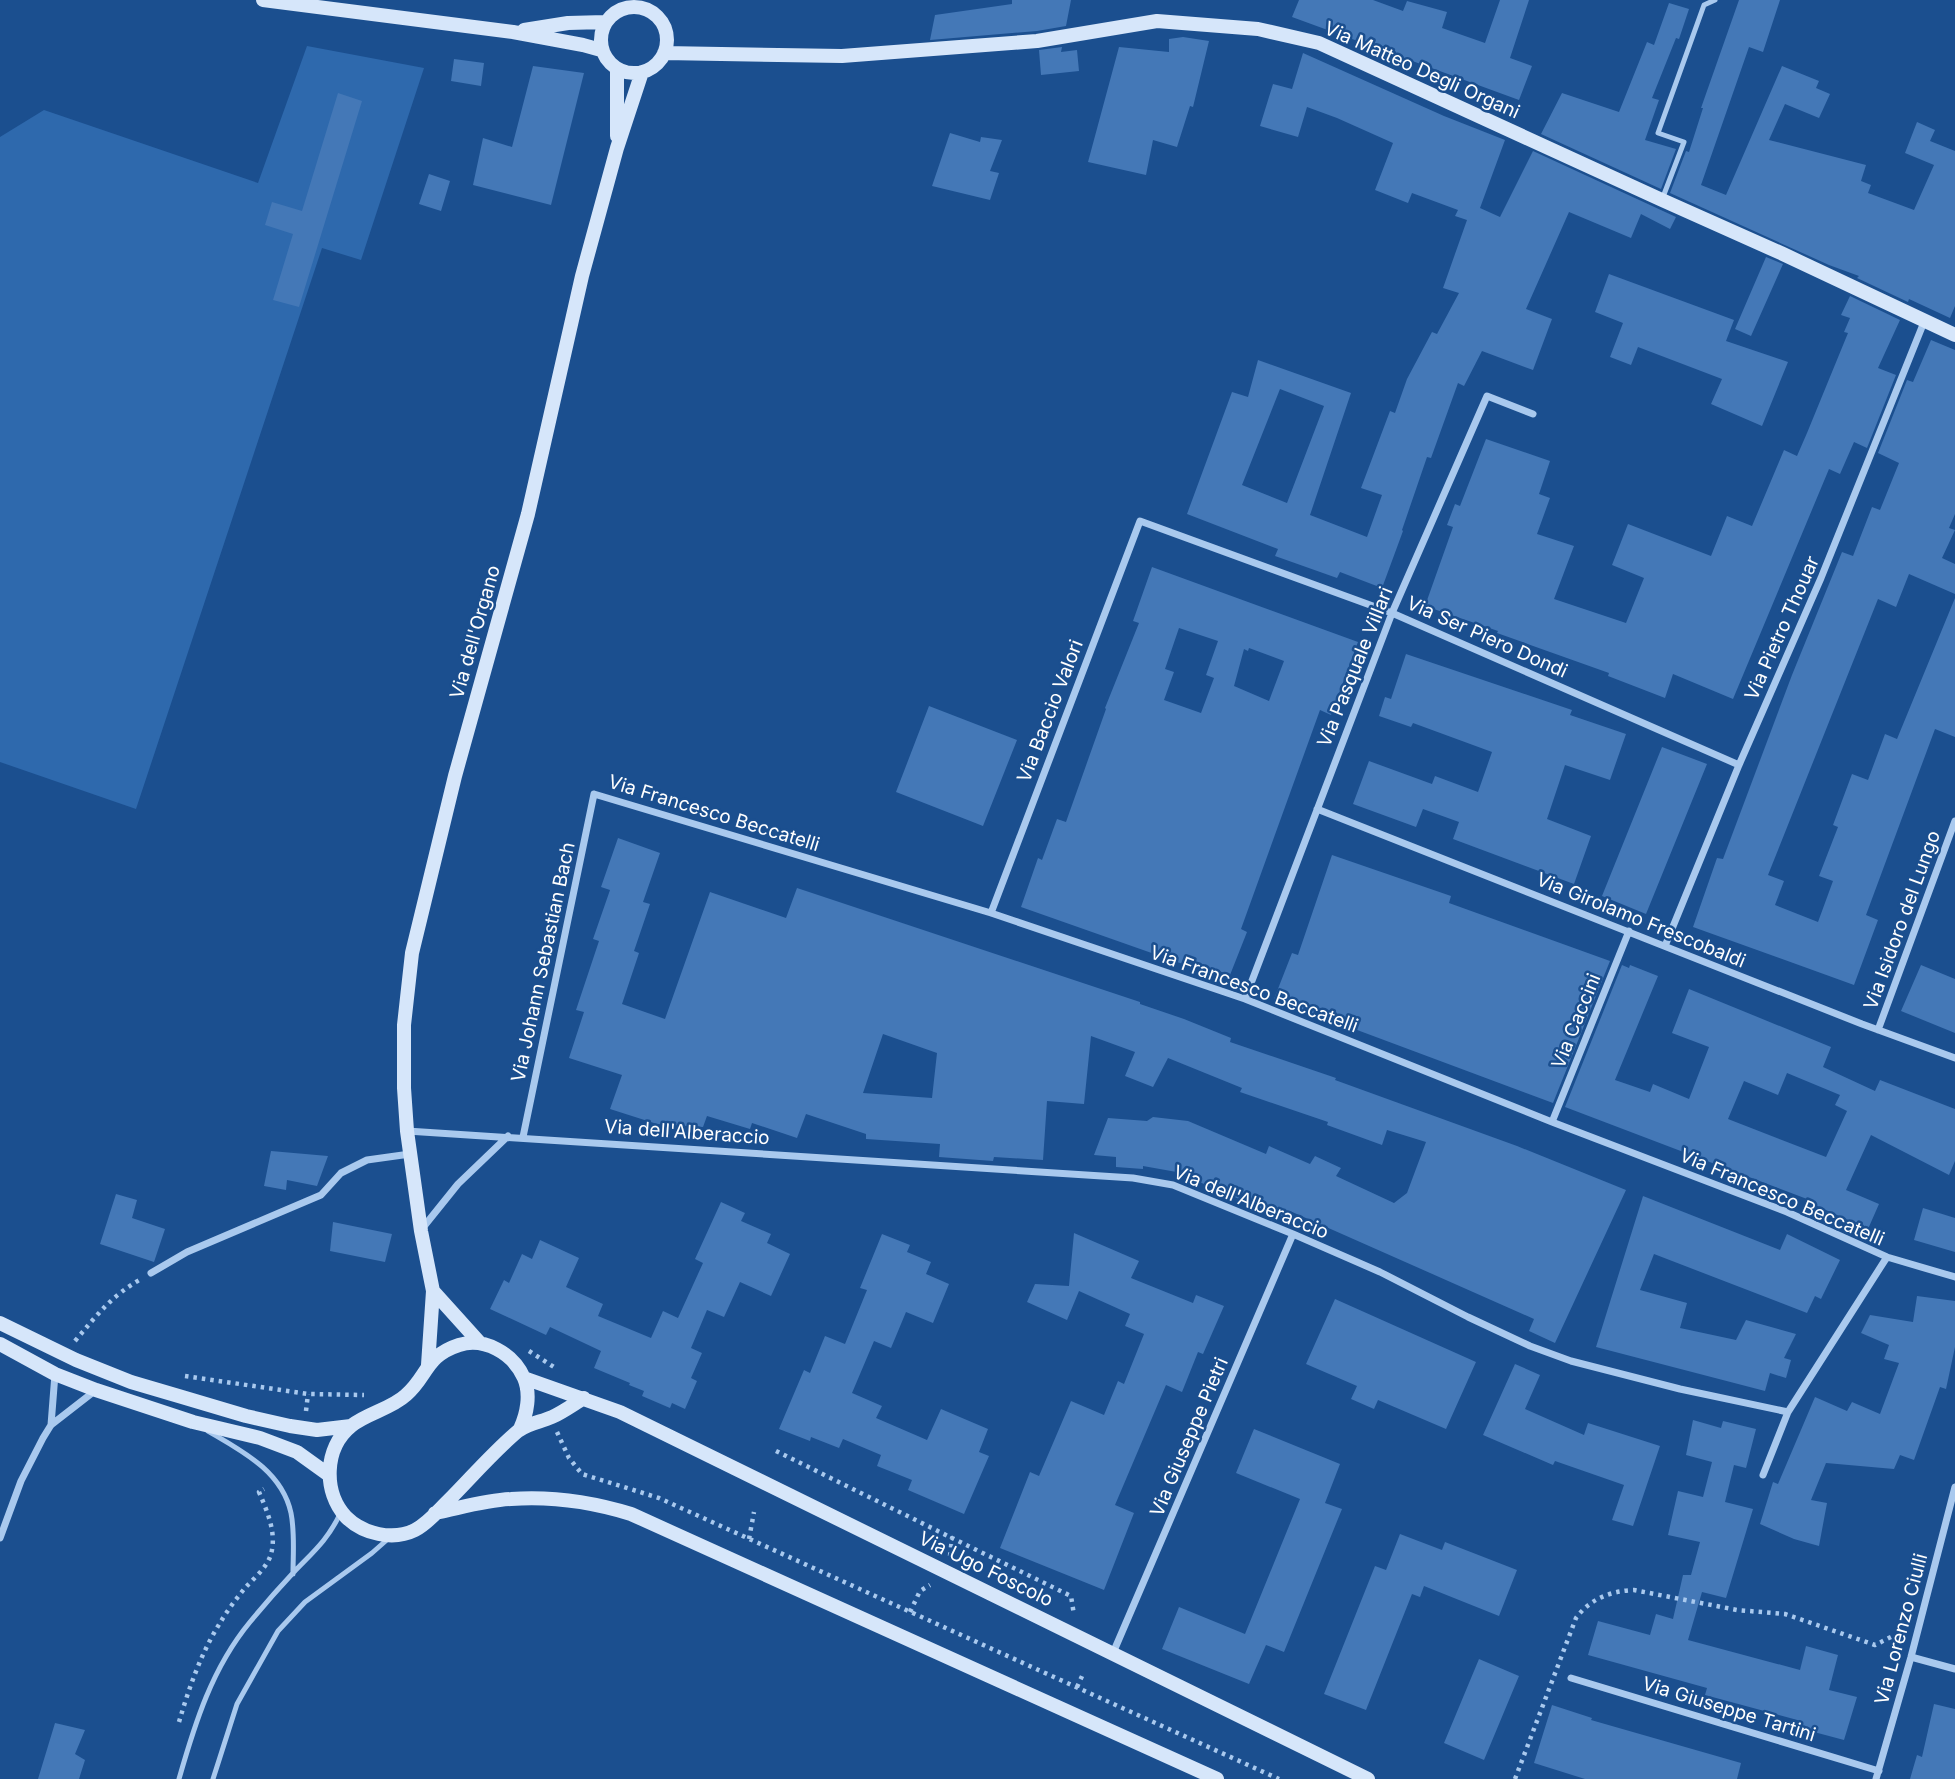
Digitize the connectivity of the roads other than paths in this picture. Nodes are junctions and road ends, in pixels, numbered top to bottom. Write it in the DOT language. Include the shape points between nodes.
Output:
graph roads {
  1 [pos="264,0"];
  2 [pos="1715,0"];
  3 [pos="642,4"];
  4 [pos="605,22"];
  5 [pos="513,32"];
  6 [pos="601,50"];
  7 [pos="664,53"];
  8 [pos="617,69"];
  9 [pos="642,72"];
  10 [pos="617,148"];
  11 [pos="1662,200"];
  12 [pos="1924,322"];
  13 [pos="1955,335"];
  14 [pos="1533,414"];
  15 [pos="1139,521"];
  16 [pos="1392,613"];
  17 [pos="1739,765"];
  18 [pos="594,794"];
  19 [pos="1317,809"];
  20 [pos="1955,821"];
  21 [pos="1947,842"];
  22 [pos="1955,845"];
  23 [pos="991,913"];
  24 [pos="1629,931"];
  25 [pos="1665,946"];
  26 [pos="1245,999"];
  27 [pos="1878,1030"];
  28 [pos="1955,1058"];
  29 [pos="1552,1122"];
  30 [pos="407,1131"];
  31 [pos="508,1136"];
  32 [pos="523,1137"];
  33 [pos="410,1154"];
  34 [pos="421,1231"];
  35 [pos="1293,1234"];
  36 [pos="1887,1258"];
  37 [pos="151,1273"];
  38 [pos="1955,1277"];
  39 [pos="433,1291"];
  40 [pos="0,1323"];
  41 [pos="479,1342"];
  42 [pos="0,1344"];
  43 [pos="428,1365"];
  44 [pos="55,1374"];
  45 [pos="524,1378"];
  46 [pos="96,1390"];
  47 [pos="584,1398"];
  48 [pos="1788,1412"];
  49 [pos="193,1422"];
  50 [pos="51,1425"];
  51 [pos="351,1426"];
  52 [pos="520,1429"];
  53 [pos="329,1475"];
  54 [pos="1763,1475"];
  55 [pos="1955,1487"];
  56 [pos="341,1511"];
  57 [pos="435,1513"];
  58 [pos="393,1535"];
  59 [pos="0,1538"];
  60 [pos="293,1574"];
  61 [pos="1114,1653"];
  62 [pos="1911,1657"];
  63 [pos="1955,1669"];
  64 [pos="1571,1678"];
  65 [pos="1879,1770"];
  66 [pos="179,1779"];
  67 [pos="213,1779"];
  68 [pos="1217,1779"];
  69 [pos="1368,1779"];
  70 [pos="1876,1779"];
  1 -- 5 [label="street"];
  2 -- 11 [label="lane" via="1704,5 1658,133 1684,142"];
  3 -- 4 [label="street" via="619,10"];
  3 -- 7 [label="street" via="663,23"];
  4 -- 5 [label="street"];
  4 -- 6 [label="street"];
  5 -- 6 [label="street"];
  6 -- 8 [label="street"];
  7 -- 9 [label="street"];
  7 -- 11 [label="street, Via Matteo Degli Organi" via="842,56 1037,41 1157,21 1258,29 1319,43"];
  8 -- 9 [label="street"];
  8 -- 10 [label="street, Via dell'Organo"];
  9 -- 10 [label="street, Via dell'Organo"];
  10 -- 30 [label="street, Via dell'Organo" via="582,276 528,514 454,776 412,953 404,1025"];
  11 -- 12 [label="street, Via Matteo Degli Organi"];
  12 -- 13 [label="street, Via Matteo Degli Organi"];
  12 -- 17 [label="street, Via Pietro Thouar" via="1821,578"];
  14 -- 16 [label="street, Via Pasquale Villari" via="1488,396"];
  15 -- 16 [label="street, Via Ser Piero Dondi"];
  15 -- 23 [label="street, Via Baccio Valori"];
  16 -- 17 [label="street, Via Ser Piero Dondi"];
  16 -- 19 [label="street, Via Pasquale Villari"];
  17 -- 25 [label="street, Via Pietro Thouar"];
  18 -- 23 [label="street, Via Francesco Beccatelli"];
  18 -- 32 [label="street, Via Johann Sebastian Bach"];
  19 -- 24 [label="street, Via Girolamo Frescobaldi"];
  19 -- 26 [label="street, Via Pasquale Villari"];
  20 -- 21 [label="street, Via Isidoro del Lungo"];
  21 -- 22 [label="street"];
  21 -- 27 [label="street, Via Isidoro del Lungo"];
  23 -- 26 [label="street, Via Francesco Beccatelli"];
  24 -- 25 [label="street, Via Girolamo Frescobaldi"];
  24 -- 29 [label="street, Via Caccini"];
  25 -- 27 [label="street, Via Girolamo Frescobaldi"];
  26 -- 29 [label="street, Via Francesco Beccatelli"];
  27 -- 28 [label="street, Via Girolamo Frescobaldi"];
  29 -- 36 [label="street, Via Francesco Beccatelli" via="1787,1212"];
  30 -- 31 [label="street, Via dell'Alberaccio"];
  30 -- 33 [label="street"];
  31 -- 32 [label="street, Via dell'Alberaccio"];
  31 -- 34 [label="street" via="458,1184"];
  32 -- 35 [label="street, Via dell'Alberaccio" via="1133,1178 1173,1185"];
  33 -- 34 [label="street"];
  33 -- 37 [label="street" via="367,1160 341,1173 321,1195 221,1236"];
  34 -- 39 [label="street"];
  35 -- 48 [label="street, Via dell'Alberaccio" via="1571,1361"];
  35 -- 61 [label="street, Via Giuseppe Pietri"];
  36 -- 38 [label="street, Via Francesco Beccatelli"];
  36 -- 48 [label="street"];
  39 -- 41 [label="street, Via Ugo Foscolo"];
  39 -- 43 [label="street"];
  40 -- 51 [label="street" via="131,1382 246,1416 317,1430"];
  41 -- 43 [label="street" via="448,1349"];
  41 -- 45 [label="street, Via Ugo Foscolo" via="509,1358"];
  42 -- 44 [label="street"];
  43 -- 51 [label="street" via="406,1395"];
  44 -- 46 [label="street"];
  44 -- 50 [label="street"];
  45 -- 47 [label="street, Via Ugo Foscolo"];
  45 -- 52 [label="street" via="527,1412"];
  46 -- 49 [label="street"];
  46 -- 50 [label="street"];
  47 -- 52 [label="street"];
  47 -- 61 [label="street, Via Ugo Foscolo"];
  48 -- 54 [label="street"];
  49 -- 53 [label="street" via="297,1452"];
  49 -- 60 [label="lane" via="251,1457 277,1480 291,1513"];
  50 -- 59 [label="street" via="21,1481"];
  51 -- 53 [label="street" via="335,1449"];
  52 -- 57 [label="street"];
  53 -- 56 [label="street"];
  55 -- 62 [label="street, Via Lorenzo Ciulli"];
  56 -- 58 [label="street" via="360,1527"];
  56 -- 60 [label="lane" via="324,1542"];
  57 -- 58 [label="street" via="421,1527"];
  57 -- 68 [label="street" via="498,1500 537,1498 579,1500 631,1514"];
  58 -- 67 [label="lane" via="305,1602 278,1631 237,1704"];
  60 -- 66 [label="lane" via="226,1655 206,1695"];
  61 -- 69 [label="street, Via Ugo Foscolo"];
  62 -- 63 [label="street"];
  62 -- 65 [label="street, Via Lorenzo Ciulli"];
  64 -- 65 [label="street, Via Giuseppe Tartini"];
  65 -- 70 [label="street, Via Lorenzo Ciulli"];
}
